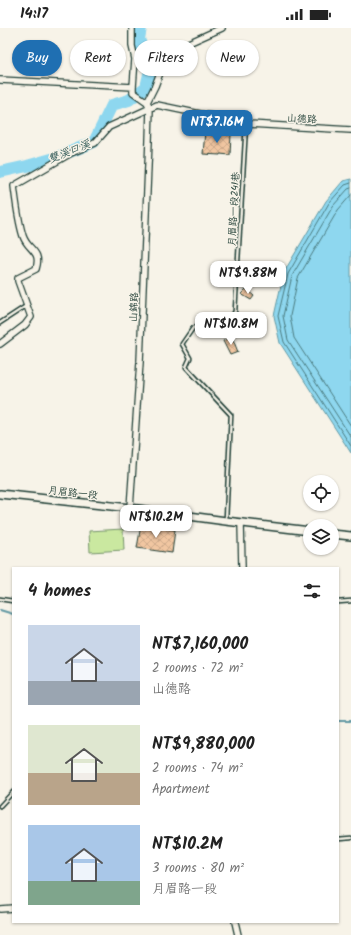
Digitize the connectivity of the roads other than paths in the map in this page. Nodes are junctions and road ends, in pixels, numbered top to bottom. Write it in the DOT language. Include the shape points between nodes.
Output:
graph roads {
  1 [pos="132,28"];
  2 [pos="222,28"];
  3 [pos="0,80"];
  4 [pos="133,89"];
  5 [pos="146,103"];
  6 [pos="246,124"];
  7 [pos="351,130"];
  8 [pos="27,305"];
  9 [pos="0,323"];
  10 [pos="0,344"];
  11 [pos="0,494"];
  12 [pos="130,508"];
  13 [pos="226,521"];
  14 [pos="241,523"];
  15 [pos="303,530"];
  16 [pos="339,535"];
  17 [pos="351,536"];
  18 [pos="242,567"];
  19 [pos="0,599"];
  20 [pos="12,601"];
  21 [pos="351,601"];
  22 [pos="339,602"];
  23 [pos="12,793"];
  24 [pos="0,806"];
  25 [pos="351,838"];
  26 [pos="339,839"];
  27 [pos="12,908"];
  28 [pos="0,909"];
  29 [pos="235,923"];
  30 [pos="238,935"];
  1 -- 4 [label="street" via="135,59"];
  2 -- 5 [label="street, 山錦路" via="167,54 156,86"];
  3 -- 4 [label="street"];
  4 -- 5 [label="street"];
  5 -- 6 [label="street, 山德路" via="228,118"];
  5 -- 8 [label="street" via="109,127 95,143 71,153 14,186 23,238 38,261 36,269 18,278"];
  5 -- 12 [label="street, 山錦路" via="149,141 140,362"];
  6 -- 7 [label="street, 山德路"];
  6 -- 13 [label="lane, 月眉路一段241巷" via="235,311 223,331 202,325 193,328 182,344 190,358 186,367 230,415"];
  8 -- 9 [label="lane"];
  8 -- 10 [label="street" via="30,317 25,325"];
  11 -- 12 [label="street, 月眉路一段"];
  12 -- 13 [label="street, 月眉路一段"];
  13 -- 14 [label="street, 月眉路一段"];
  14 -- 15 [label="street, 月眉路一段"];
  14 -- 18 [label="street"];
  16 -- 17 [label="street"];
  19 -- 20 [label="lane"];
  21 -- 22 [label="lane"];
  23 -- 24 [label="lane"];
  25 -- 26 [label="lane"];
  27 -- 28 [label="street"];
  29 -- 30 [label="street"];
}
